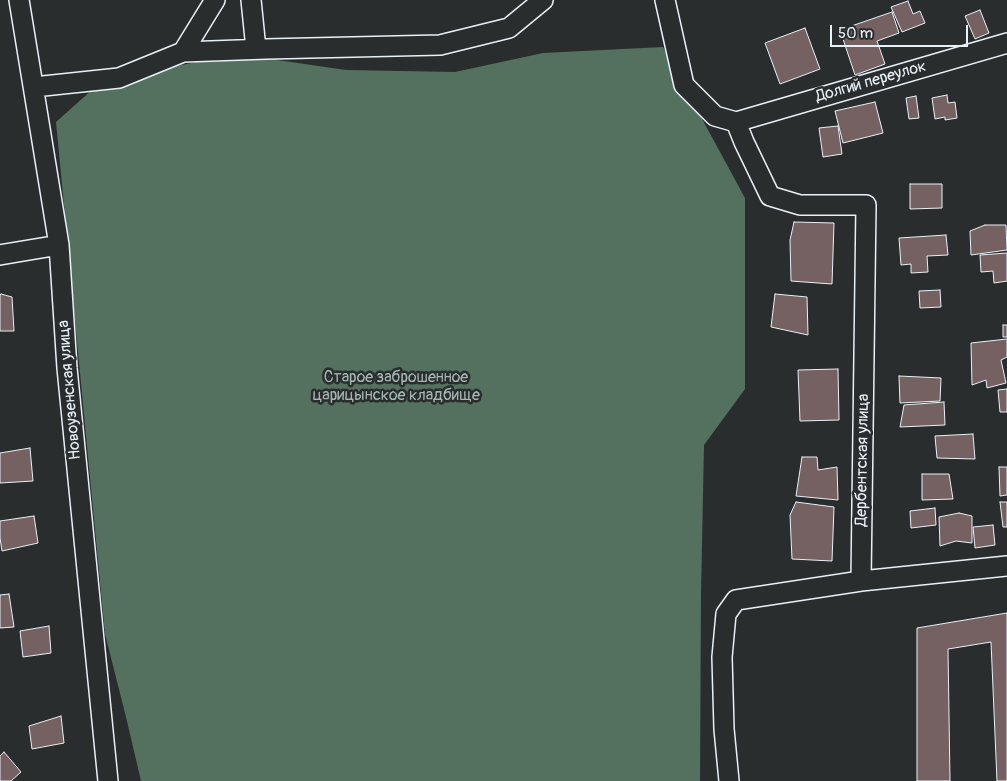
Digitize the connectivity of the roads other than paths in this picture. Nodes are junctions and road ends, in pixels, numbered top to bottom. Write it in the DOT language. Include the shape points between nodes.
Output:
graph roads {
  1 [pos="19,0"];
  2 [pos="215,0"];
  3 [pos="252,0"];
  4 [pos="543,0"];
  5 [pos="665,0"];
  6 [pos="1007,43"];
  7 [pos="256,49"];
  8 [pos="183,52"];
  9 [pos="34,87"];
  10 [pos="736,122"];
  11 [pos="59,245"];
  12 [pos="0,255"];
  13 [pos="1007,566"];
  14 [pos="861,581"];
  15 [pos="108,781"];
  16 [pos="729,781"];
  1 -- 9 [label="street, Новоузенская улица"];
  2 -- 8 [label="street"];
  3 -- 7 [label="street"];
  4 -- 7 [label="street" via="509,28 440,45"];
  5 -- 10 [label="street" via="684,85 715,116"];
  6 -- 10 [label="street, Долгий переулок"];
  7 -- 8 [label="street"];
  8 -- 9 [label="street" via="119,78"];
  9 -- 11 [label="street, Новоузенская улица"];
  10 -- 14 [label="street, Дербентская улица" via="770,196 800,205 866,205"];
  11 -- 12 [label="street"];
  11 -- 15 [label="street, Новоузенская улица" via="67,368"];
  13 -- 14 [label="street"];
  14 -- 16 [label="street" via="736,600 726,614 722,657"];
}
